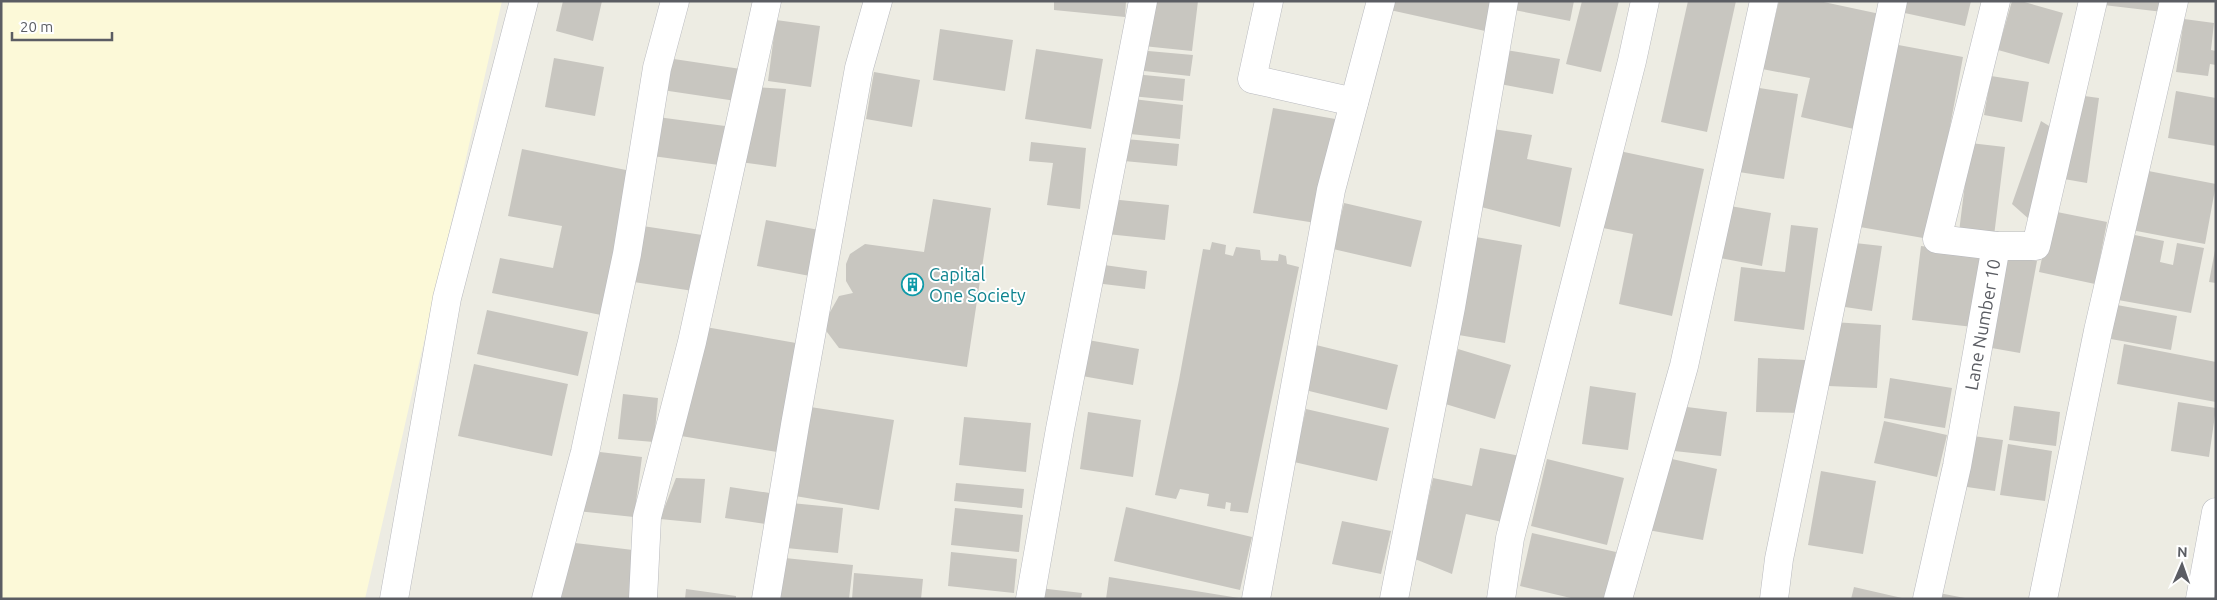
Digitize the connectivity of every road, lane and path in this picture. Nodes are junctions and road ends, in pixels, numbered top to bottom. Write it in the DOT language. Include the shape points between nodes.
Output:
graph roads {
  1 [pos="524,1"];
  2 [pos="674,1"];
  3 [pos="767,1"];
  4 [pos="878,1"];
  5 [pos="1142,1"];
  6 [pos="1269,1"];
  7 [pos="1381,1"];
  8 [pos="1504,1"];
  9 [pos="1644,1"];
  10 [pos="1764,1"];
  11 [pos="1893,1"];
  12 [pos="1996,1"];
  13 [pos="2093,1"];
  14 [pos="2174,1"];
  15 [pos="1354,102"];
  16 [pos="1996,246"];
  17 [pos="2216,512"];
  18 [pos="1929,591"];
  19 [pos="394,599"];
  20 [pos="546,599"];
  21 [pos="643,599"];
  22 [pos="766,599"];
  23 [pos="1030,599"];
  24 [pos="1256,599"];
  25 [pos="1394,599"];
  26 [pos="1501,599"];
  27 [pos="1618,599"];
  28 [pos="1774,599"];
  29 [pos="2042,599"];
  30 [pos="2200,599"];
  1 -- 19 [label="street" via="447,298"];
  2 -- 20 [label="street" via="657,68 627,254 585,452"];
  3 -- 21 [label="street" via="692,342 647,517"];
  4 -- 22 [label="street" via="859,68"];
  5 -- 23 [label="street"];
  6 -- 15 [label="street" via="1252,79"];
  7 -- 15 [label="street"];
  8 -- 25 [label="street" via="1451,308"];
  9 -- 26 [label="street" via="1632,61 1510,538"];
  10 -- 27 [label="street" via="1684,366"];
  11 -- 28 [label="street"];
  12 -- 16 [label="street, Lane Number 10" via="1936,239"];
  13 -- 16 [label="street" via="2036,246"];
  14 -- 29 [label="street" via="2098,331"];
  15 -- 24 [label="street" via="1331,190"];
  16 -- 18 [label="street, Lane Number 10" via="1957,466"];
  17 -- 30 [label="street"];
}
